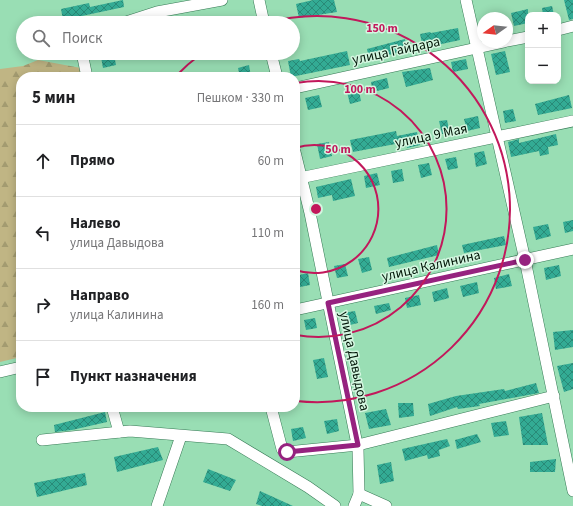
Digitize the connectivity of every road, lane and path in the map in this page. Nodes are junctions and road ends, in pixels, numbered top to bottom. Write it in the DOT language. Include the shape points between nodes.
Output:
graph roads {
  1 [pos="222,0"];
  2 [pos="259,0"];
  3 [pos="466,0"];
  4 [pos="145,16"];
  5 [pos="262,16"];
  6 [pos="573,26"];
  7 [pos="561,29"];
  8 [pos="525,37"];
  9 [pos="513,40"];
  10 [pos="477,48"];
  11 [pos="83,60"];
  12 [pos="273,60"];
  13 [pos="86,72"];
  14 [pos="276,72"];
  15 [pos="300,87"];
  16 [pos="573,120"];
  17 [pos="497,136"];
  18 [pos="300,179"];
  19 [pos="300,187"];
  20 [pos="573,249"];
  21 [pos="525,260"];
  22 [pos="328,303"];
  23 [pos="300,309"];
  24 [pos="16,369"];
  25 [pos="0,372"];
  26 [pos="554,396"];
  27 [pos="113,412"];
  28 [pos="272,412"];
  29 [pos="119,432"];
  30 [pos="181,436"];
  31 [pos="42,440"];
  32 [pos="358,445"];
  33 [pos="573,491"];
  34 [pos="359,494"];
  35 [pos="157,506"];
  36 [pos="335,506"];
  37 [pos="354,506"];
  38 [pos="386,506"];
  1 -- 4 [label="street"];
  2 -- 5 [label="street"];
  3 -- 10 [label="street"];
  6 -- 7 [label="street"];
  8 -- 9 [label="street"];
  10 -- 15 [label="street, улица Гайдара"];
  10 -- 17 [label="street"];
  11 -- 13 [label="street"];
  12 -- 14 [label="street"];
  16 -- 17 [label="street, улица 9 Мая"];
  17 -- 18 [label="street, улица 9 Мая"];
  17 -- 21 [label="street"];
  19 -- 22 [label="street, улица Давыдова"];
  20 -- 21 [label="street, улица Калинина"];
  21 -- 22 [label="street, улица Калинина"];
  21 -- 26 [label="street"];
  22 -- 23 [label="street, улица Калинина"];
  22 -- 32 [label="street, улица Давыдова"];
  24 -- 25 [label="street"];
  26 -- 32 [label="street"];
  26 -- 33 [label="street"];
  27 -- 29 [label="street"];
  28 -- 32 [label="street" via="282,449 287,452"];
  29 -- 30 [label="street" via="130,430"];
  29 -- 31 [label="street"];
  30 -- 35 [label="street"];
  30 -- 36 [label="street" via="228,439"];
  32 -- 34 [label="street, улица Давыдова"];
  34 -- 37 [label="street, улица Давыдова"];
  34 -- 38 [label="street"];
}
